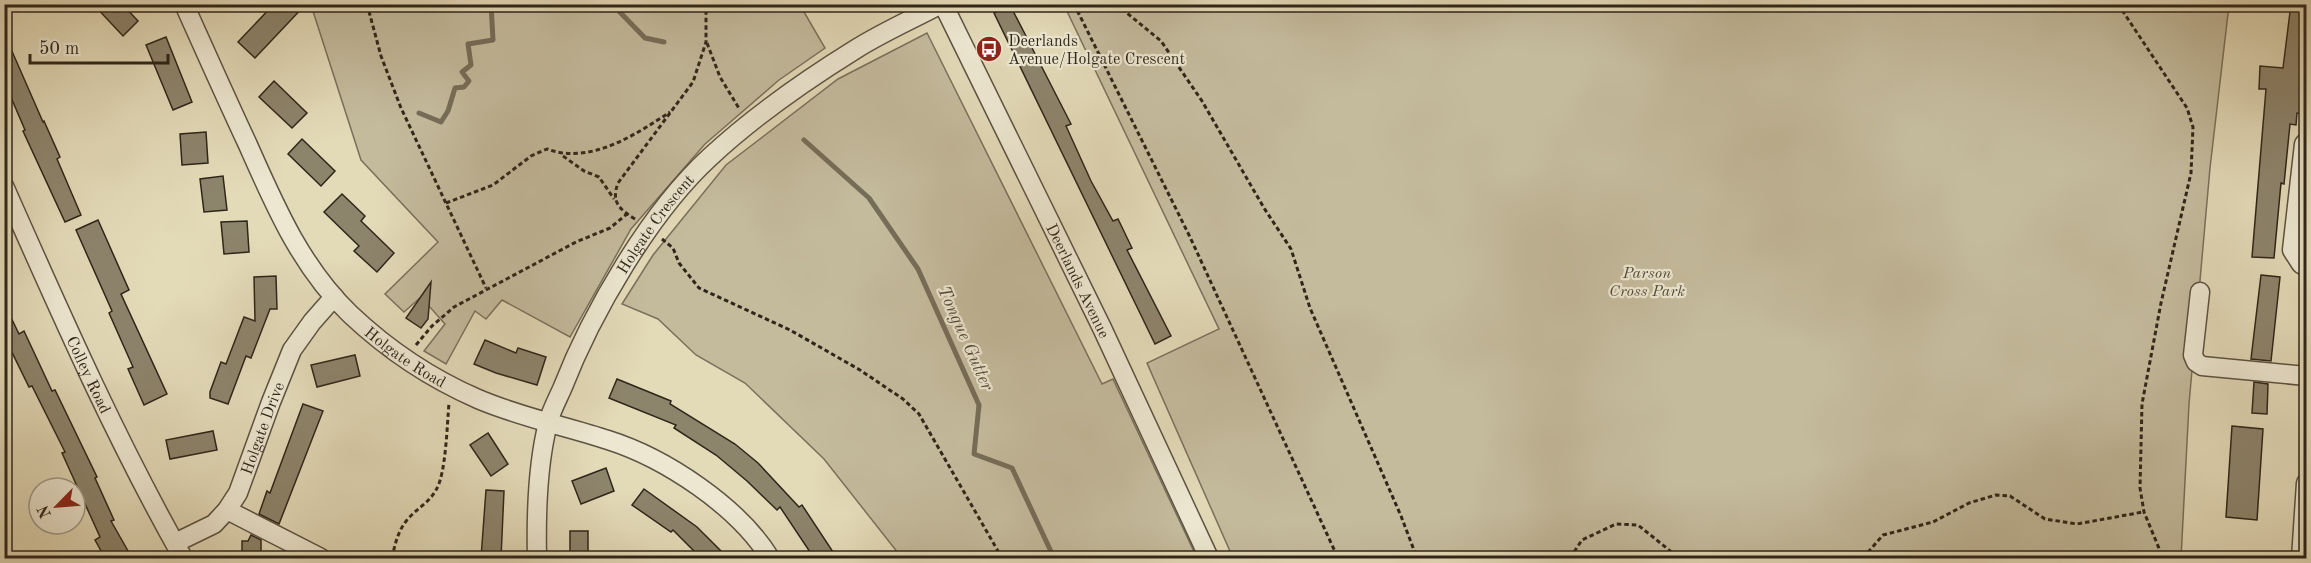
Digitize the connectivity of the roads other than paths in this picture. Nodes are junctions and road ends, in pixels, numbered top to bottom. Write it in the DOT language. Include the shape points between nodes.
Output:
graph roads {
  1 [pos="184,4"];
  2 [pos="942,4"];
  3 [pos="2307,142"];
  4 [pos="4,186"];
  5 [pos="2307,267"];
  6 [pos="2200,292"];
  7 [pos="334,297"];
  8 [pos="2307,376"];
  9 [pos="548,423"];
  10 [pos="2307,483"];
  11 [pos="227,510"];
  12 [pos="179,551"];
  13 [pos="321,558"];
  14 [pos="537,558"];
  15 [pos="770,558"];
  16 [pos="1209,558"];
  17 [pos="2301,558"];
  1 -- 7 [label="street, Holgate Road" via="283,224"];
  2 -- 9 [label="street, Holgate Crescent" via="858,47 750,123 674,195 588,329"];
  2 -- 16 [label="street, Deerlands Avenue" via="1102,328"];
  3 -- 5 [label="street" via="2292,250"];
  4 -- 12 [label="street, Colley Road" via="86,369"];
  6 -- 8 [label="street" via="2193,355 2196,362 2202,366"];
  7 -- 9 [label="street, Holgate Road" via="405,358 451,386"];
  7 -- 11 [label="street, Holgate Drive" via="292,350 238,493"];
  9 -- 14 [label="street, Holgate Crescent" via="540,477"];
  9 -- 15 [label="street, Holgate Road" via="610,440 667,467 722,505"];
  10 -- 17 [label="street"];
  11 -- 12 [label="street, Holgate Drive"];
  11 -- 13 [label="street"];
}
